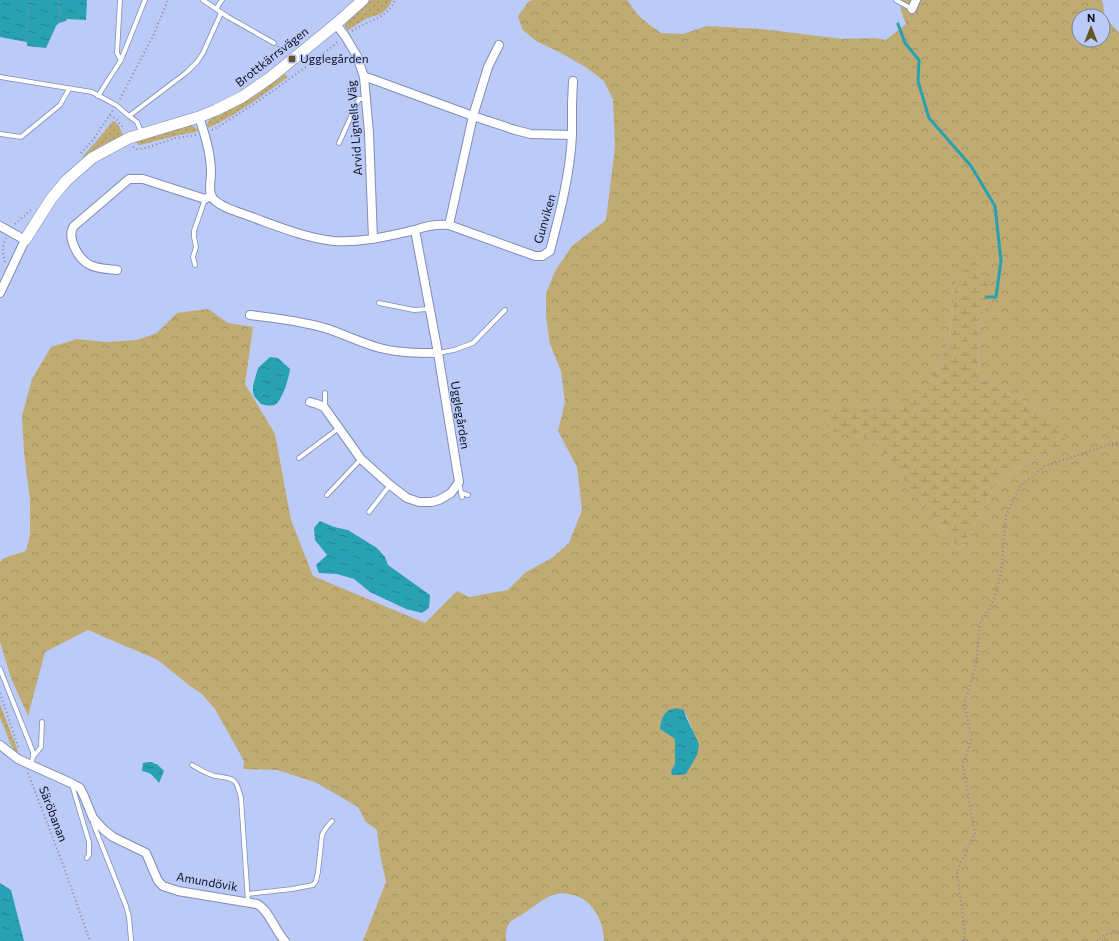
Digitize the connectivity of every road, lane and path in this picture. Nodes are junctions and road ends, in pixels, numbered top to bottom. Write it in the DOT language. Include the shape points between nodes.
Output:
graph roads {
  1 [pos="30,0"];
  2 [pos="120,0"];
  3 [pos="145,0"];
  4 [pos="168,0"];
  5 [pos="203,0"];
  6 [pos="222,0"];
  7 [pos="363,0"];
  8 [pos="896,0"];
  9 [pos="916,0"];
  10 [pos="59,2"];
  11 [pos="216,9"];
  12 [pos="912,9"];
  13 [pos="221,13"];
  14 [pos="59,23"];
  15 [pos="336,24"];
  16 [pos="26,42"];
  17 [pos="274,42"];
  18 [pos="499,44"];
  19 [pos="286,54"];
  20 [pos="121,60"];
  21 [pos="0,77"];
  22 [pos="364,77"];
  23 [pos="572,81"];
  24 [pos="69,89"];
  25 [pos="98,96"];
  26 [pos="366,99"];
  27 [pos="116,105"];
  28 [pos="129,116"];
  29 [pos="473,116"];
  30 [pos="199,117"];
  31 [pos="0,134"];
  32 [pos="142,134"];
  33 [pos="572,135"];
  34 [pos="93,140"];
  35 [pos="339,143"];
  36 [pos="208,198"];
  37 [pos="449,225"];
  38 [pos="0,226"];
  39 [pos="415,230"];
  40 [pos="373,239"];
  41 [pos="25,240"];
  42 [pos="195,264"];
  43 [pos="117,270"];
  44 [pos="0,293"];
  45 [pos="379,303"];
  46 [pos="429,309"];
  47 [pos="505,310"];
  48 [pos="250,315"];
  49 [pos="438,353"];
  50 [pos="325,393"];
  51 [pos="310,402"];
  52 [pos="325,409"];
  53 [pos="339,428"];
  54 [pos="1119,443"];
  55 [pos="299,458"];
  56 [pos="361,459"];
  57 [pos="459,482"];
  58 [pos="390,485"];
  59 [pos="327,495"];
  60 [pos="468,495"];
  61 [pos="369,512"];
  62 [pos="0,669"];
  63 [pos="0,693"];
  64 [pos="42,722"];
  65 [pos="0,745"];
  66 [pos="33,757"];
  67 [pos="27,763"];
  68 [pos="192,765"];
  69 [pos="71,783"];
  70 [pos="93,818"];
  71 [pos="332,821"];
  72 [pos="86,858"];
  73 [pos="248,898"];
  74 [pos="1119,933"];
  75 [pos="131,940"];
  76 [pos="90,941"];
  77 [pos="285,941"];
  78 [pos="963,941"];
  79 [pos="1097,941"];
  1 -- 16 [label="path"];
  2 -- 20 [label="lane" via="116,53"];
  3 -- 20 [label="lane"];
  4 -- 27 [label="path" via="154,34"];
  5 -- 11 [label="lane"];
  6 -- 11 [label="lane"];
  7 -- 15 [label="street, Brottkärrsvägen"];
  8 -- 12 [label="lane"];
  9 -- 12 [label="street"];
  10 -- 14 [label="path"];
  11 -- 13 [label="lane"];
  13 -- 17 [label="lane"];
  13 -- 28 [label="lane" via="197,62"];
  15 -- 22 [label="street, Arvid Lignells Väg" via="357,56"];
  15 -- 30 [label="street, Brottkärrsvägen" via="258,87 230,104"];
  17 -- 19 [label="path"];
  18 -- 29 [label="street" via="488,67"];
  20 -- 25 [label="lane"];
  21 -- 24 [label="lane"];
  22 -- 26 [label="street, Arvid Lignells Väg"];
  22 -- 29 [label="street"];
  23 -- 33 [label="street, Gunviken"];
  24 -- 25 [label="lane" via="92,92"];
  24 -- 31 [label="lane" via="60,106 21,137"];
  25 -- 27 [label="lane"];
  26 -- 35 [label="lane" via="360,99"];
  26 -- 40 [label="street, Arvid Lignells Väg"];
  27 -- 28 [label="lane"];
  27 -- 34 [label="path"];
  28 -- 32 [label="lane" via="137,122"];
  29 -- 33 [label="street" via="531,134"];
  29 -- 37 [label="street"];
  30 -- 32 [label="street, Brottkärrsvägen"];
  30 -- 36 [label="street" via="211,163"];
  32 -- 41 [label="street, Brottkärrsvägen" via="108,148 80,168 51,199"];
  33 -- 37 [label="street, Gunviken" via="568,180 550,251 542,256 535,256"];
  36 -- 40 [label="street" via="220,205 317,238 335,241"];
  36 -- 42 [label="lane" via="194,231"];
  36 -- 43 [label="street" via="197,198 143,179 129,179 71,230 73,245 84,260 101,269"];
  37 -- 39 [label="street, Gunviken"];
  38 -- 41 [label="street"];
  39 -- 40 [label="street"];
  39 -- 46 [label="street, Ugglegården"];
  41 -- 44 [label="street, Brottkärrsvägen"];
  45 -- 46 [label="lane" via="414,310"];
  46 -- 49 [label="street, Ugglegården"];
  47 -- 49 [label="lane" via="473,343"];
  48 -- 49 [label="street" via="278,318 326,329 398,352"];
  49 -- 57 [label="street, Ugglegården"];
  50 -- 52 [label="lane"];
  51 -- 52 [label="street"];
  52 -- 53 [label="street"];
  53 -- 55 [label="lane"];
  53 -- 56 [label="street"];
  54 -- 78 [label="path" via="1045,466 1019,487 1006,516 1001,573 994,599 980,624 976,665 964,704 972,738 963,766 975,833 957,871 965,934"];
  56 -- 58 [label="street"];
  56 -- 59 [label="lane"];
  57 -- 58 [label="street" via="451,493 431,502 407,498"];
  57 -- 60 [label="lane, Ugglegården" via="461,495"];
  58 -- 61 [label="lane"];
  62 -- 66 [label="lane"];
  63 -- 67 [label="path, Säröbanan"];
  64 -- 66 [label="lane" via="41,747"];
  65 -- 67 [label="street, Amundövik"];
  66 -- 67 [label="lane"];
  67 -- 69 [label="street, Amundövik"];
  67 -- 76 [label="path, Säröbanan"];
  68 -- 73 [label="lane" via="208,773 231,778 238,787 241,798"];
  69 -- 70 [label="street, Amundövik" via="80,788"];
  69 -- 72 [label="lane" via="89,842 89,855"];
  70 -- 73 [label="street, Amundövik" via="113,838 146,853 163,886 178,891"];
  70 -- 75 [label="lane" via="126,906"];
  71 -- 73 [label="lane" via="322,835 318,872 313,885"];
  73 -- 77 [label="street, Amundövik" via="263,908"];
  74 -- 79 [label="path" via="1106,934"];
}
